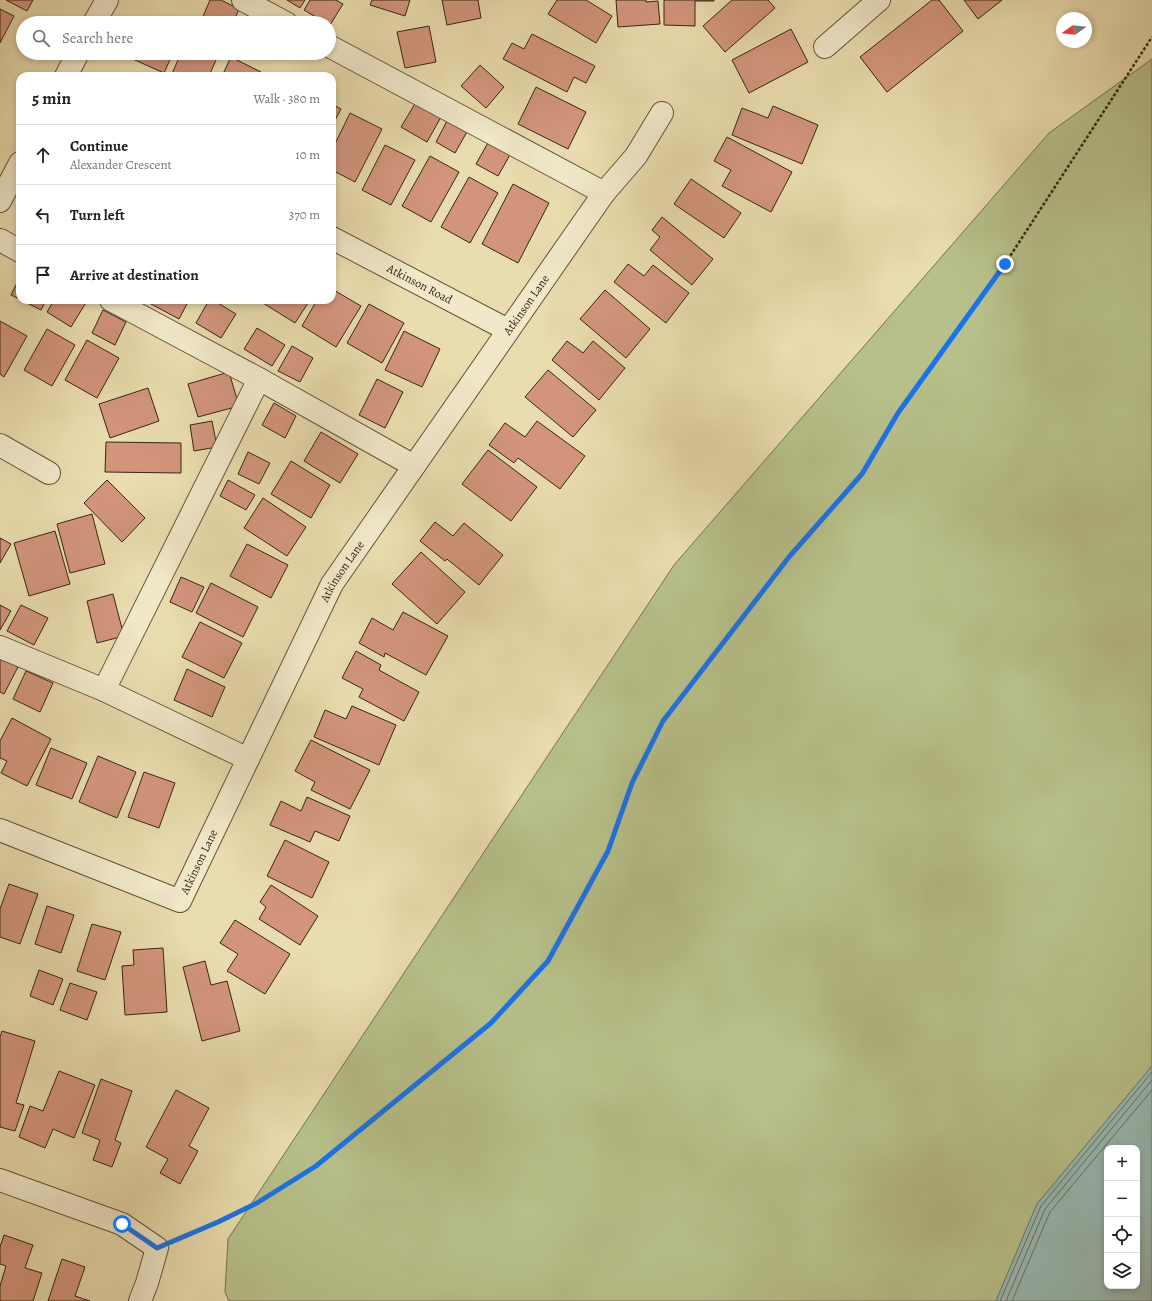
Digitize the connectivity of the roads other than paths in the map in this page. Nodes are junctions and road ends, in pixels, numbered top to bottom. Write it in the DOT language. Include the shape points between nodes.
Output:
graph roads {
  1 [pos="107,0"];
  2 [pos="243,0"];
  3 [pos="879,0"];
  4 [pos="98,16"];
  5 [pos="273,16"];
  6 [pos="824,47"];
  7 [pos="336,50"];
  8 [pos="74,60"];
  9 [pos="68,72"];
  10 [pos="662,113"];
  11 [pos="16,171"];
  12 [pos="604,193"];
  13 [pos="0,201"];
  14 [pos="0,240"];
  15 [pos="336,240"];
  16 [pos="16,249"];
  17 [pos="118,304"];
  18 [pos="508,330"];
  19 [pos="258,379"];
  20 [pos="0,445"];
  21 [pos="414,466"];
  22 [pos="49,473"];
  23 [pos="0,647"];
  24 [pos="104,690"];
  25 [pos="248,759"];
  26 [pos="0,830"];
  27 [pos="0,1180"];
  28 [pos="140,1301"];
  1 -- 4 [label="street"];
  2 -- 5 [label="street"];
  3 -- 6 [label="street"];
  7 -- 12 [label="street"];
  8 -- 9 [label="street"];
  10 -- 12 [label="street, Atkinson Lane" via="636,156"];
  11 -- 13 [label="street"];
  12 -- 18 [label="street, Atkinson Lane"];
  14 -- 16 [label="street"];
  15 -- 18 [label="street, Atkinson Road"];
  17 -- 19 [label="street"];
  18 -- 21 [label="street, Atkinson Lane"];
  19 -- 21 [label="street"];
  19 -- 24 [label="street"];
  20 -- 22 [label="street"];
  21 -- 25 [label="street, Atkinson Lane" via="332,584"];
  23 -- 24 [label="street"];
  24 -- 25 [label="street"];
  25 -- 26 [label="street, Atkinson Lane" via="180,901"];
  27 -- 28 [label="street" via="122,1224 157,1248"];
}
